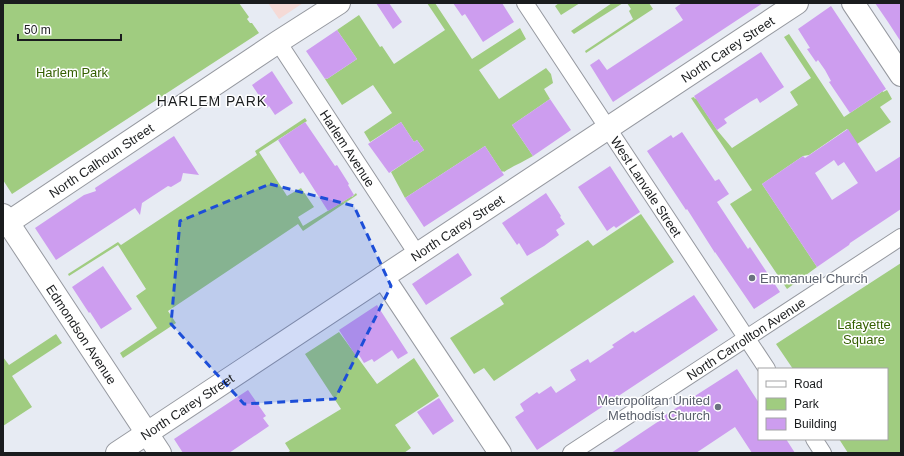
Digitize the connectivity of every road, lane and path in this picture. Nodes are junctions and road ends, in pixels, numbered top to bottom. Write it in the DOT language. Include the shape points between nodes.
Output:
graph roads {
  1 [pos="339,3"];
  2 [pos="525,3"];
  3 [pos="797,3"];
  4 [pos="853,3"];
  5 [pos="278,42"];
  6 [pos="901,75"];
  7 [pos="608,128"];
  8 [pos="5,221"];
  9 [pos="901,237"];
  10 [pos="417,254"];
  11 [pos="383,278"];
  12 [pos="747,338"];
  13 [pos="766,368"];
  14 [pos="147,433"];
  15 [pos="815,440"];
  16 [pos="117,453"];
  17 [pos="160,453"];
  18 [pos="500,453"];
  19 [pos="571,453"];
  20 [pos="823,453"];
  1 -- 5 [label="main road, North Calhoun Street"];
  2 -- 7 [label="street, West Lanvale Street"];
  3 -- 7 [label="main road, North Carey Street"];
  4 -- 6 [label="main road"];
  5 -- 8 [label="main road, North Calhoun Street"];
  5 -- 10 [label="street, Harlem Avenue"];
  7 -- 10 [label="main road, North Carey Street"];
  7 -- 12 [label="street, West Lanvale Street"];
  8 -- 14 [label="main road, Edmondson Avenue"];
  9 -- 12 [label="street, North Carrollton Avenue"];
  10 -- 11 [label="main road, North Carey Street"];
  11 -- 14 [label="main road, North Carey Street"];
  11 -- 18 [label="main road"];
  12 -- 13 [label="street, West Lanvale Street"];
  12 -- 19 [label="street, North Carrollton Avenue"];
  14 -- 16 [label="main road, North Carey Street"];
  14 -- 17 [label="main road, Edmondson Avenue"];
  15 -- 20 [label="street"];
}
